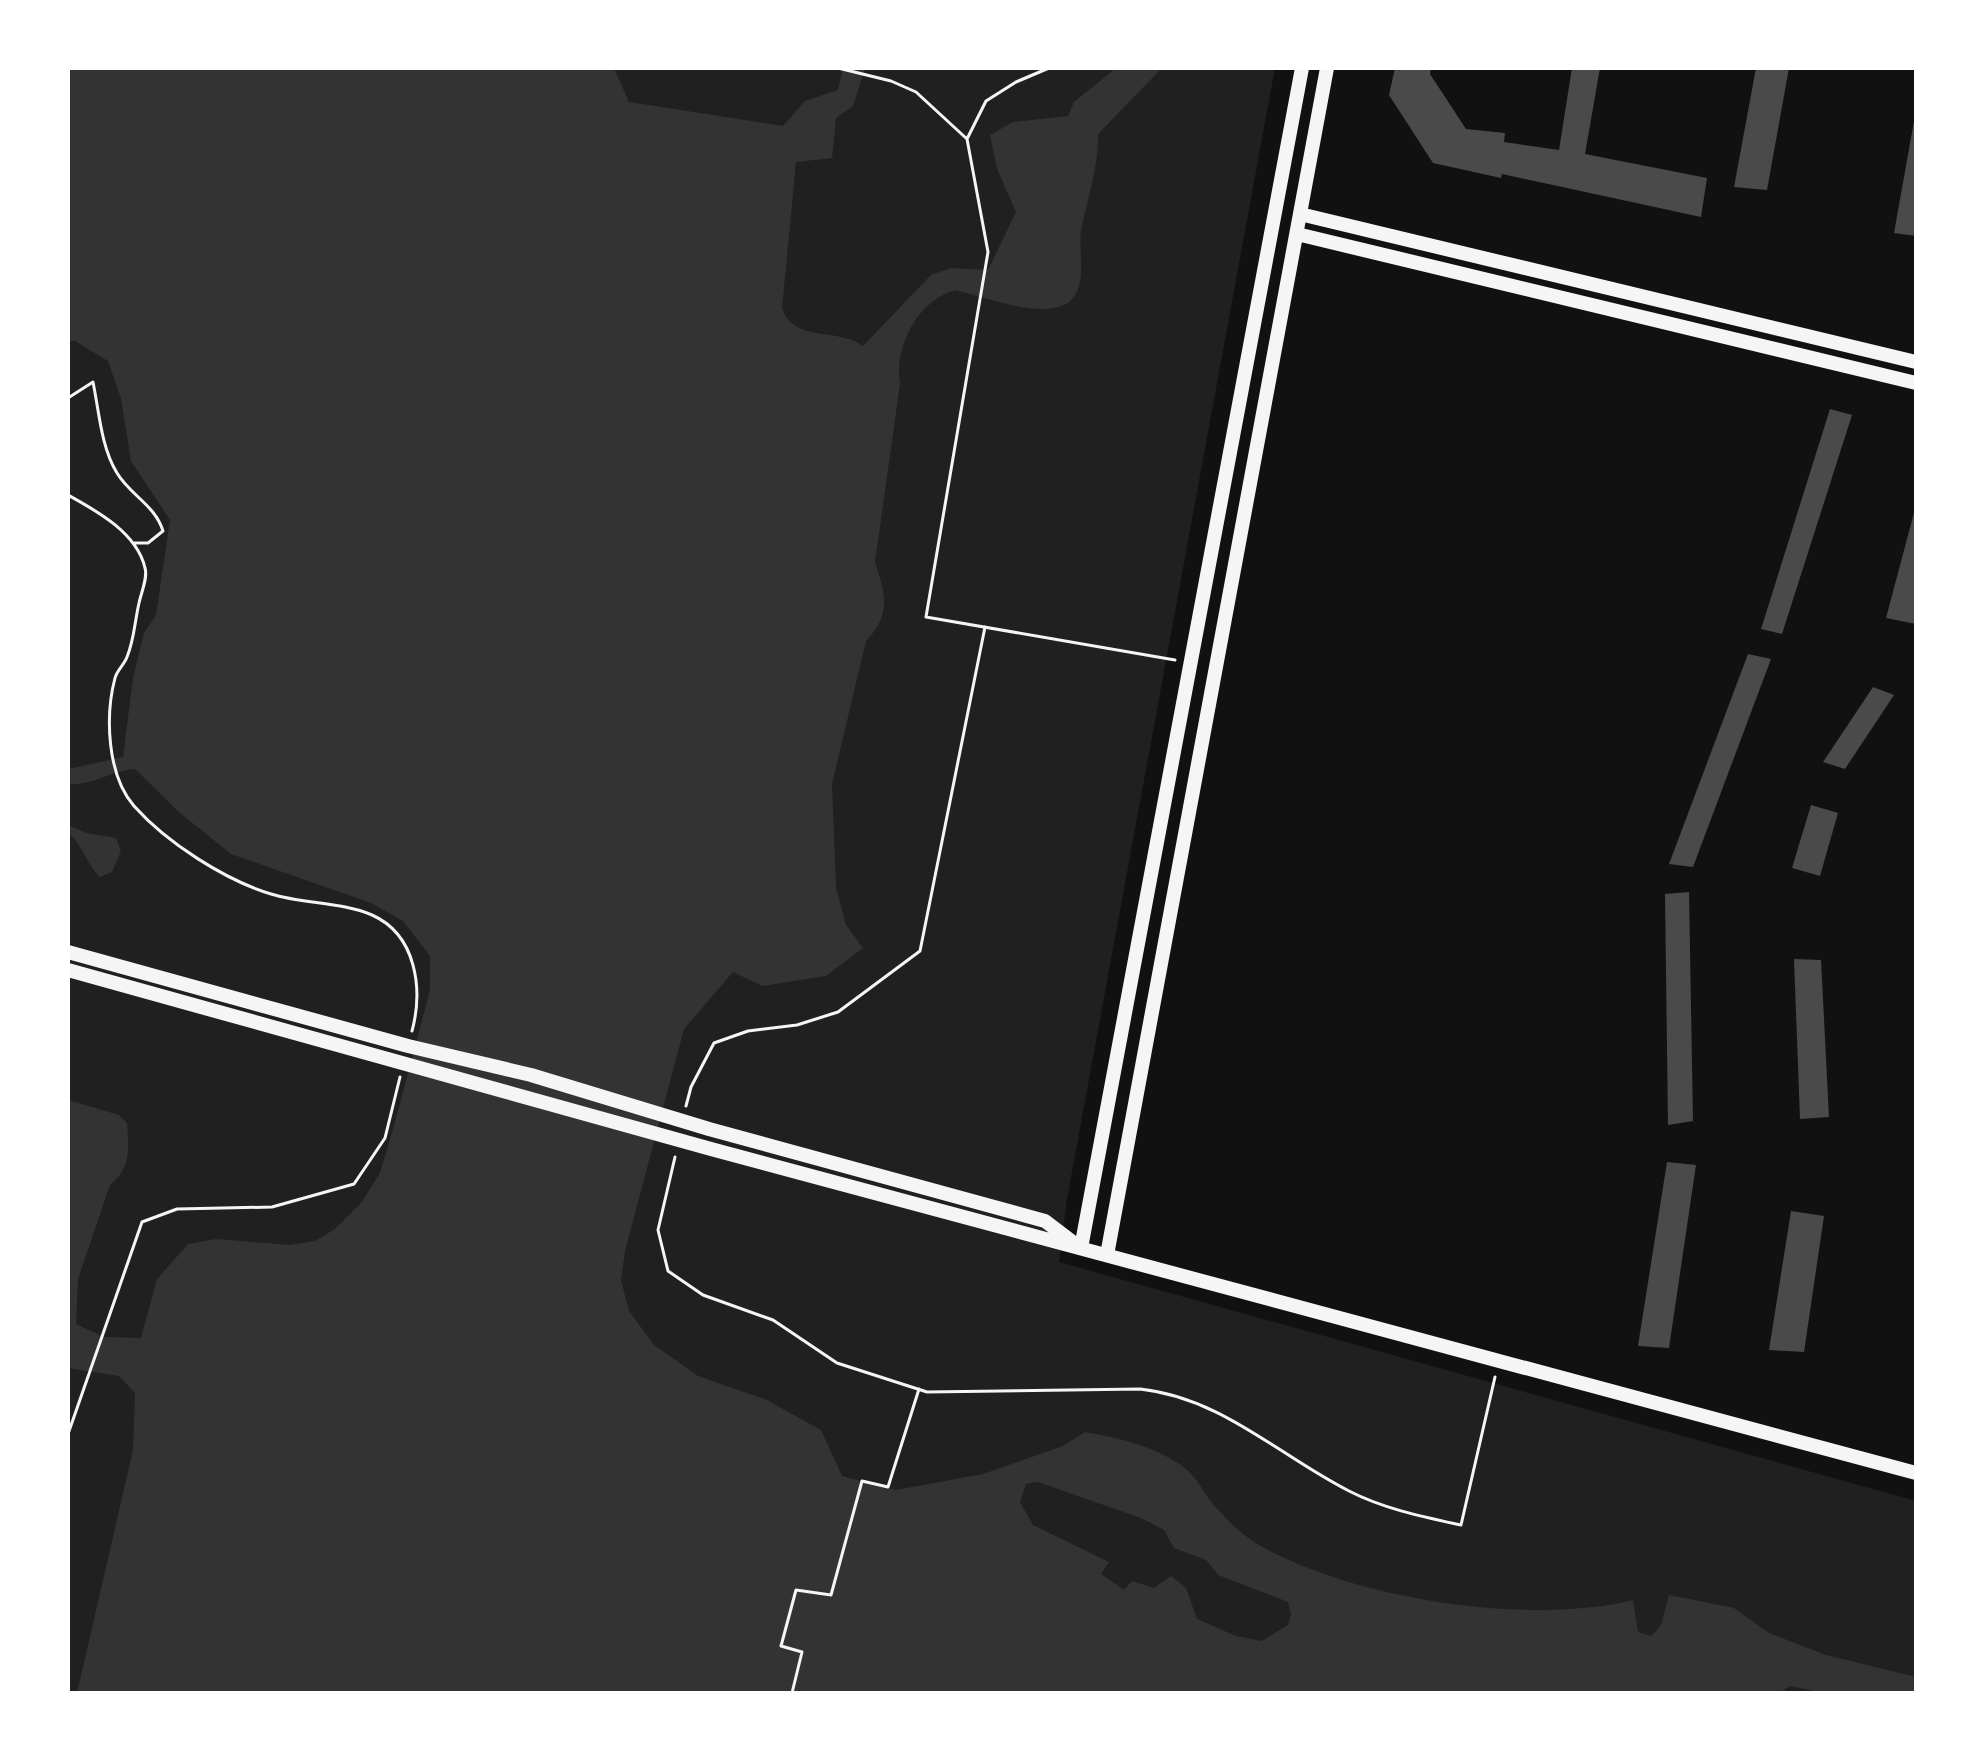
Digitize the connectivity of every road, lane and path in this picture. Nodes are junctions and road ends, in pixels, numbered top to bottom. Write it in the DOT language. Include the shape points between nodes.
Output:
graph roads {
  1 [pos="838,68"];
  2 [pos="1049,68"];
  3 [pos="1302,68"];
  4 [pos="1327,68"];
  5 [pos="967,139"];
  6 [pos="1300,214"];
  7 [pos="1297,234"];
  8 [pos="1916,362"];
  9 [pos="1916,383"];
  10 [pos="68,398"];
  11 [pos="68,495"];
  12 [pos="1190,663"];
  13 [pos="68,952"];
  14 [pos="68,970"];
  15 [pos="1081,1248"];
  16 [pos="1107,1255"];
  17 [pos="919,1389"];
  18 [pos="1916,1473"];
  19 [pos="792,1693"];
  1 -- 5 [label="path" via="916,92"];
  2 -- 5 [label="path" via="986,101"];
  3 -- 12 [label="street"];
  4 -- 6 [label="street"];
  5 -- 12 [label="path" via="988,252 926,617"];
  6 -- 7 [label="street"];
  6 -- 8 [label="street"];
  7 -- 9 [label="street"];
  7 -- 16 [label="street"];
  10 -- 11 [label="path" via="93,382 117,473 158,516 163,531 148,543 134,543"];
  12 -- 15 [label="street"];
  13 -- 15 [label="street" via="531,1075 1045,1221"];
  14 -- 15 [label="street"];
  15 -- 16 [label="street"];
  16 -- 18 [label="street"];
  17 -- 19 [label="path" via="888,1487 862,1481 831,1595 796,1590 781,1646 802,1652"];
}
